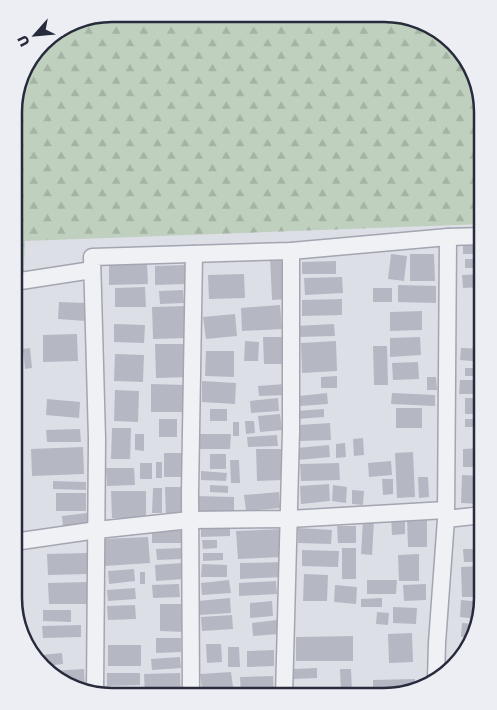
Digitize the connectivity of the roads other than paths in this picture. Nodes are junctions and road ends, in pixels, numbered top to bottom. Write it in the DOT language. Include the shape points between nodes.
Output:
graph roads {
  1 [pos="474,237"];
  2 [pos="448,238"];
  3 [pos="291,251"];
  4 [pos="194,254"];
  5 [pos="92,270"];
  6 [pos="22,281"];
  7 [pos="446,515"];
  8 [pos="474,515"];
  9 [pos="289,519"];
  10 [pos="190,520"];
  11 [pos="97,530"];
  12 [pos="22,541"];
  13 [pos="436,670"];
  14 [pos="95,685"];
  15 [pos="191,688"];
  16 [pos="284,688"];
  1 -- 2 [label="street"];
  2 -- 3 [label="street"];
  2 -- 7 [label="street"];
  3 -- 4 [label="street"];
  3 -- 9 [label="street"];
  4 -- 5 [label="street" via="92,257"];
  4 -- 10 [label="street"];
  5 -- 6 [label="street"];
  5 -- 11 [label="street"];
  7 -- 8 [label="street"];
  7 -- 9 [label="street"];
  7 -- 13 [label="street"];
  9 -- 10 [label="street"];
  9 -- 16 [label="street"];
  10 -- 11 [label="street"];
  10 -- 15 [label="street"];
  11 -- 12 [label="street"];
  11 -- 14 [label="street"];
}
